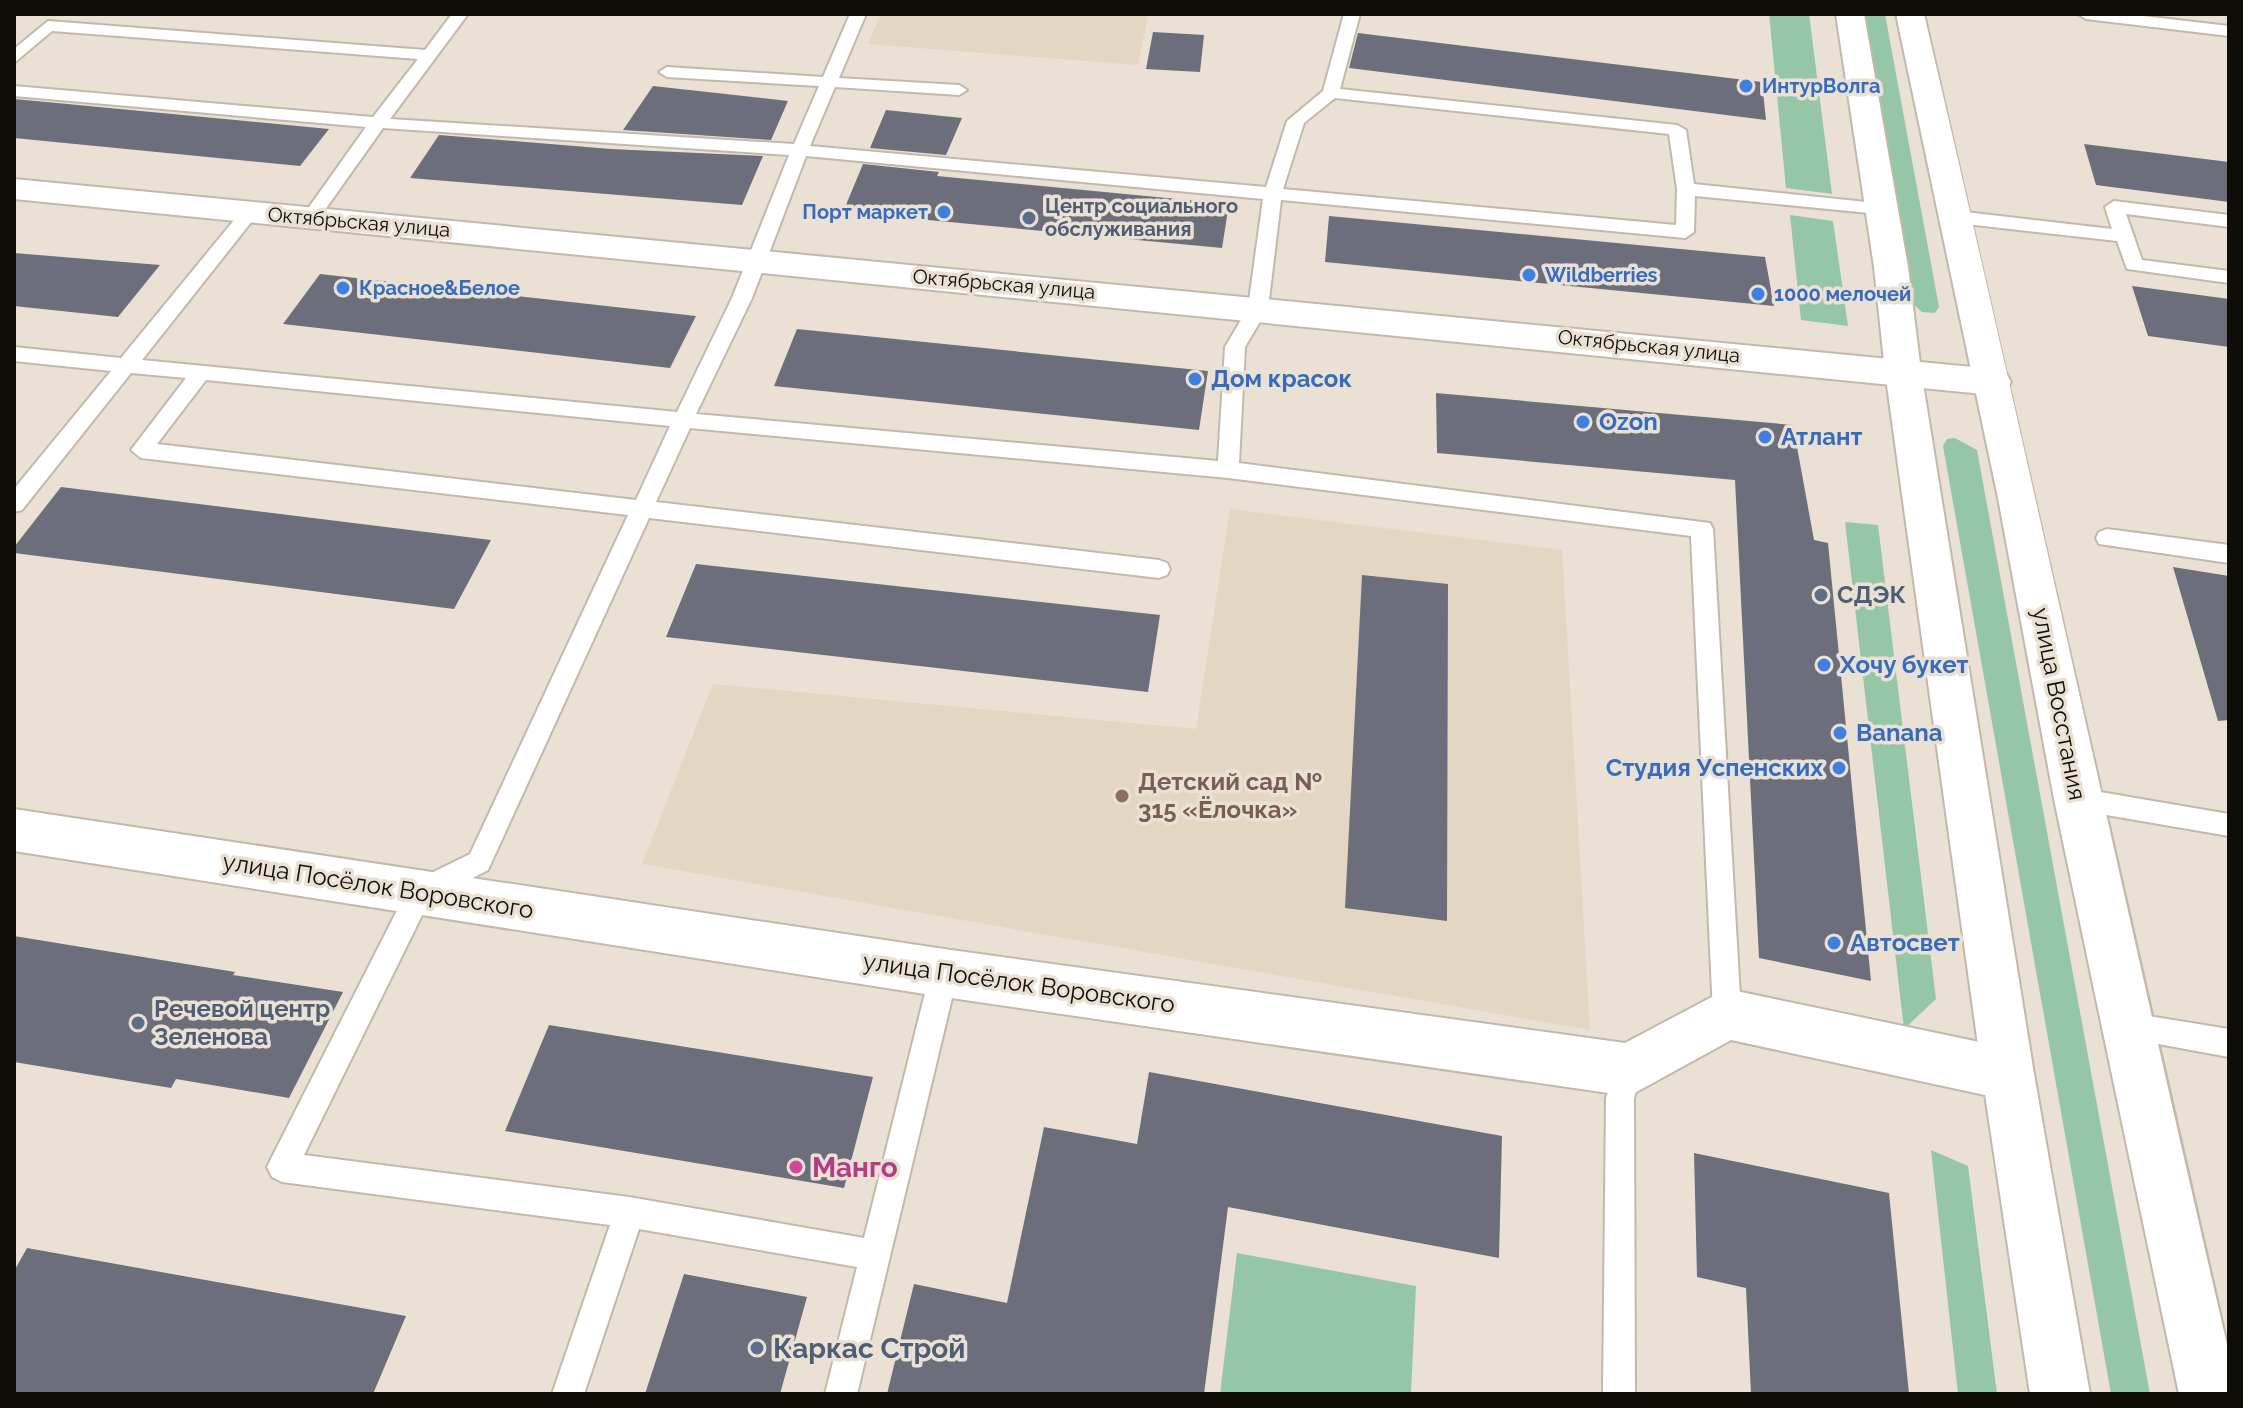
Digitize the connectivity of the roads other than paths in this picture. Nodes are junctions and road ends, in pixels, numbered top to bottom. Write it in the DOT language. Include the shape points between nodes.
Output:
graph roads {
  1 [pos="460,14"];
  2 [pos="858,14"];
  3 [pos="1352,14"];
  4 [pos="1850,14"];
  5 [pos="1910,14"];
  6 [pos="2086,14"];
  7 [pos="2229,31"];
  8 [pos="430,55"];
  9 [pos="14,58"];
  10 [pos="667,72"];
  11 [pos="830,80"];
  12 [pos="959,90"];
  13 [pos="14,91"];
  14 [pos="1331,93"];
  15 [pos="378,123"];
  16 [pos="800,150"];
  17 [pos="14,189"];
  18 [pos="1686,189"];
  19 [pos="1273,193"];
  20 [pos="1879,208"];
  21 [pos="250,212"];
  22 [pos="311,217"];
  23 [pos="1957,217"];
  24 [pos="2229,221"];
  25 [pos="2124,236"];
  26 [pos="753,260"];
  27 [pos="2229,277"];
  28 [pos="1258,308"];
  29 [pos="14,354"];
  30 [pos="128,364"];
  31 [pos="202,371"];
  32 [pos="1903,371"];
  33 [pos="1993,382"];
  34 [pos="683,420"];
  35 [pos="1228,470"];
  36 [pos="14,504"];
  37 [pos="641,509"];
  38 [pos="2107,538"];
  39 [pos="2229,554"];
  40 [pos="1159,569"];
  41 [pos="2077,799"];
  42 [pos="2229,825"];
  43 [pos="14,830"];
  44 [pos="420,892"];
  45 [pos="944,973"];
  46 [pos="1727,1014"];
  47 [pos="2130,1027"];
  48 [pos="2229,1043"];
  49 [pos="1629,1070"];
  50 [pos="2008,1074"];
  51 [pos="629,1212"];
  52 [pos="876,1255"];
  53 [pos="568,1394"];
  54 [pos="841,1394"];
  55 [pos="1619,1394"];
  56 [pos="2060,1394"];
  57 [pos="2209,1394"];
  1 -- 8 [label="lane"];
  2 -- 11 [label="lane"];
  3 -- 14 [label="lane"];
  4 -- 20 [label="street"];
  5 -- 23 [label="street, улица Восстания"];
  6 -- 7 [label="lane"];
  8 -- 9 [label="lane" via="48,26"];
  8 -- 15 [label="lane"];
  10 -- 11 [label="lane"];
  11 -- 12 [label="lane"];
  11 -- 16 [label="lane"];
  13 -- 15 [label="lane"];
  14 -- 18 [label="lane" via="1677,130"];
  14 -- 19 [label="lane" via="1296,121"];
  15 -- 16 [label="lane"];
  15 -- 22 [label="lane"];
  16 -- 19 [label="lane"];
  16 -- 26 [label="lane"];
  17 -- 21 [label="street, Октябрьская улица"];
  18 -- 19 [label="lane" via="1685,232"];
  18 -- 20 [label="lane"];
  19 -- 28 [label="lane"];
  20 -- 32 [label="street"];
  21 -- 22 [label="street, Октябрьская улица"];
  21 -- 30 [label="lane"];
  22 -- 26 [label="street, Октябрьская улица"];
  23 -- 25 [label="lane"];
  23 -- 33 [label="street, улица Восстания"];
  24 -- 25 [label="lane" via="2114,207"];
  25 -- 27 [label="lane" via="2134,265"];
  26 -- 28 [label="street, Октябрьская улица"];
  26 -- 34 [label="lane" via="742,298"];
  28 -- 32 [label="street, Октябрьская улица"];
  28 -- 35 [label="lane" via="1235,347"];
  29 -- 30 [label="lane"];
  30 -- 31 [label="lane"];
  30 -- 36 [label="lane"];
  31 -- 34 [label="lane"];
  31 -- 37 [label="lane" via="141,450"];
  32 -- 33 [label="street, Октябрьская улица"];
  32 -- 50 [label="street"];
  33 -- 41 [label="street, улица Восстания"];
  34 -- 35 [label="lane"];
  34 -- 37 [label="lane"];
  35 -- 46 [label="lane" via="1702,529"];
  37 -- 40 [label="lane"];
  37 -- 44 [label="lane" via="479,862"];
  38 -- 39 [label="lane"];
  41 -- 42 [label="lane"];
  41 -- 47 [label="street, улица Восстания"];
  43 -- 44 [label="street, улица Посёлок Воровского"];
  44 -- 45 [label="street, улица Посёлок Воровского"];
  44 -- 51 [label="lane" via="282,1167"];
  45 -- 49 [label="street, улица Посёлок Воровского"];
  45 -- 52 [label="lane"];
  46 -- 49 [label="street"];
  46 -- 50 [label="street"];
  47 -- 48 [label="lane"];
  47 -- 57 [label="street, улица Восстания"];
  49 -- 55 [label="lane" via="1620,1098"];
  50 -- 56 [label="street"];
  51 -- 52 [label="lane"];
  51 -- 53 [label="lane"];
  52 -- 54 [label="lane"];
}
